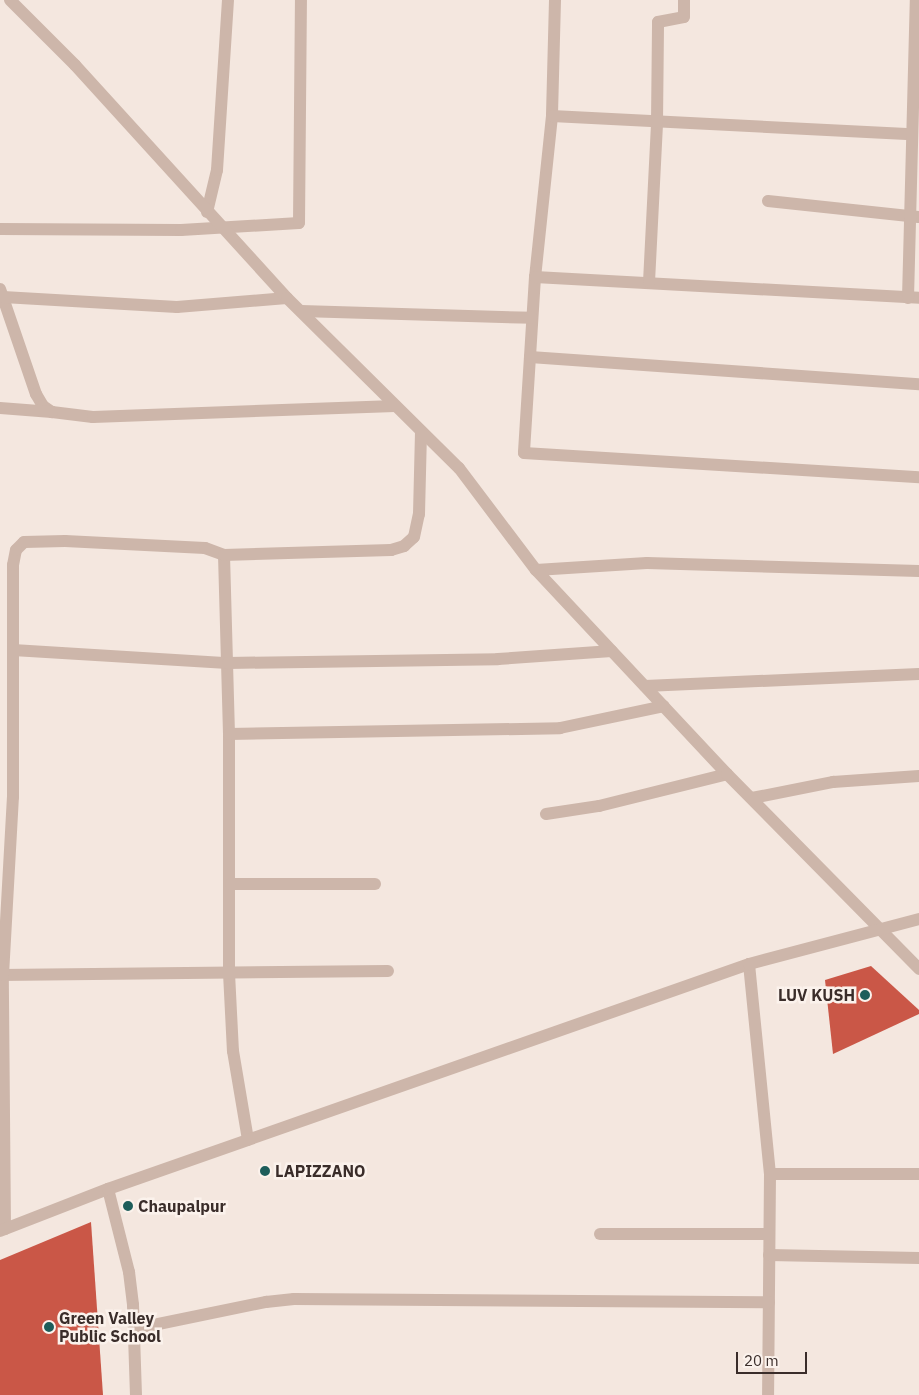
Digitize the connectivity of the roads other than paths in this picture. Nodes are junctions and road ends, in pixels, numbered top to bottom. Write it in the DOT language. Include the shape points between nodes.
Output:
graph roads {
  1 [pos="10,0"];
  2 [pos="228,0"];
  3 [pos="300,0"];
  4 [pos="555,0"];
  5 [pos="684,0"];
  6 [pos="916,0"];
  7 [pos="552,116"];
  8 [pos="657,122"];
  9 [pos="912,134"];
  10 [pos="768,201"];
  11 [pos="207,212"];
  12 [pos="915,216"];
  13 [pos="222,228"];
  14 [pos="0,229"];
  15 [pos="535,277"];
  16 [pos="649,282"];
  17 [pos="1,293"];
  18 [pos="287,298"];
  19 [pos="913,298"];
  20 [pos="301,311"];
  21 [pos="532,318"];
  22 [pos="530,358"];
  23 [pos="919,384"];
  24 [pos="395,406"];
  25 [pos="0,408"];
  26 [pos="52,412"];
  27 [pos="421,431"];
  28 [pos="919,477"];
  29 [pos="224,555"];
  30 [pos="536,570"];
  31 [pos="919,571"];
  32 [pos="13,650"];
  33 [pos="612,651"];
  34 [pos="228,663"];
  35 [pos="919,674"];
  36 [pos="644,686"];
  37 [pos="664,706"];
  38 [pos="229,734"];
  39 [pos="727,774"];
  40 [pos="919,776"];
  41 [pos="752,798"];
  42 [pos="546,814"];
  43 [pos="231,884"];
  44 [pos="375,884"];
  45 [pos="919,919"];
  46 [pos="881,930"];
  47 [pos="749,964"];
  48 [pos="919,969"];
  49 [pos="388,971"];
  50 [pos="229,973"];
  51 [pos="2,975"];
  52 [pos="248,1140"];
  53 [pos="770,1174"];
  54 [pos="919,1174"];
  55 [pos="108,1189"];
  56 [pos="3,1230"];
  57 [pos="600,1234"];
  58 [pos="769,1234"];
  59 [pos="769,1255"];
  60 [pos="919,1258"];
  61 [pos="769,1302"];
  62 [pos="134,1329"];
  63 [pos="136,1395"];
  64 [pos="768,1395"];
  1 -- 11 [label="street" via="75,65"];
  2 -- 11 [label="street" via="217,170"];
  3 -- 13 [label="street" via="299,223"];
  4 -- 7 [label="street"];
  5 -- 8 [label="street" via="684,17 658,22"];
  6 -- 9 [label="street"];
  7 -- 8 [label="street"];
  7 -- 15 [label="street"];
  8 -- 9 [label="street"];
  8 -- 16 [label="street"];
  9 -- 12 [label="street"];
  10 -- 12 [label="street"];
  11 -- 13 [label="street"];
  12 -- 19 [label="street"];
  13 -- 14 [label="street"];
  13 -- 18 [label="street"];
  15 -- 16 [label="street"];
  15 -- 21 [label="street"];
  16 -- 19 [label="street"];
  17 -- 18 [label="street" via="177,307"];
  17 -- 26 [label="street" via="36,394 43,406"];
  18 -- 20 [label="street"];
  20 -- 21 [label="street"];
  20 -- 24 [label="street"];
  21 -- 22 [label="street"];
  22 -- 23 [label="street"];
  22 -- 28 [label="street" via="524,453"];
  24 -- 26 [label="street" via="93,416"];
  24 -- 27 [label="street"];
  25 -- 26 [label="street"];
  27 -- 29 [label="street" via="420,514 414,537 404,546 391,550"];
  27 -- 30 [label="street" via="459,468"];
  29 -- 32 [label="street" via="196,548 24,542 16,550 13,565"];
  29 -- 34 [label="street"];
  30 -- 31 [label="street" via="647,563"];
  30 -- 33 [label="street"];
  32 -- 34 [label="street"];
  32 -- 51 [label="street" via="13,797"];
  33 -- 34 [label="street" via="498,659"];
  33 -- 36 [label="street"];
  34 -- 38 [label="street"];
  35 -- 36 [label="street"];
  36 -- 37 [label="street"];
  37 -- 38 [label="street" via="560,728"];
  37 -- 39 [label="street"];
  38 -- 43 [label="street" via="227,820"];
  39 -- 41 [label="street"];
  39 -- 42 [label="street" via="599,806"];
  40 -- 41 [label="street" via="833,782"];
  41 -- 46 [label="street"];
  43 -- 44 [label="street"];
  43 -- 50 [label="street"];
  45 -- 46 [label="street"];
  46 -- 47 [label="street"];
  46 -- 48 [label="street"];
  47 -- 52 [label="street"];
  47 -- 53 [label="street"];
  49 -- 50 [label="street"];
  50 -- 51 [label="street"];
  50 -- 52 [label="street" via="233,1051"];
  51 -- 56 [label="street"];
  52 -- 55 [label="street"];
  53 -- 54 [label="street"];
  53 -- 58 [label="street"];
  55 -- 56 [label="street"];
  55 -- 62 [label="street" via="129,1272"];
  57 -- 58 [label="street"];
  58 -- 59 [label="street"];
  59 -- 60 [label="street"];
  59 -- 61 [label="street"];
  61 -- 62 [label="street" via="294,1299"];
  61 -- 64 [label="street"];
  62 -- 63 [label="street"];
}
